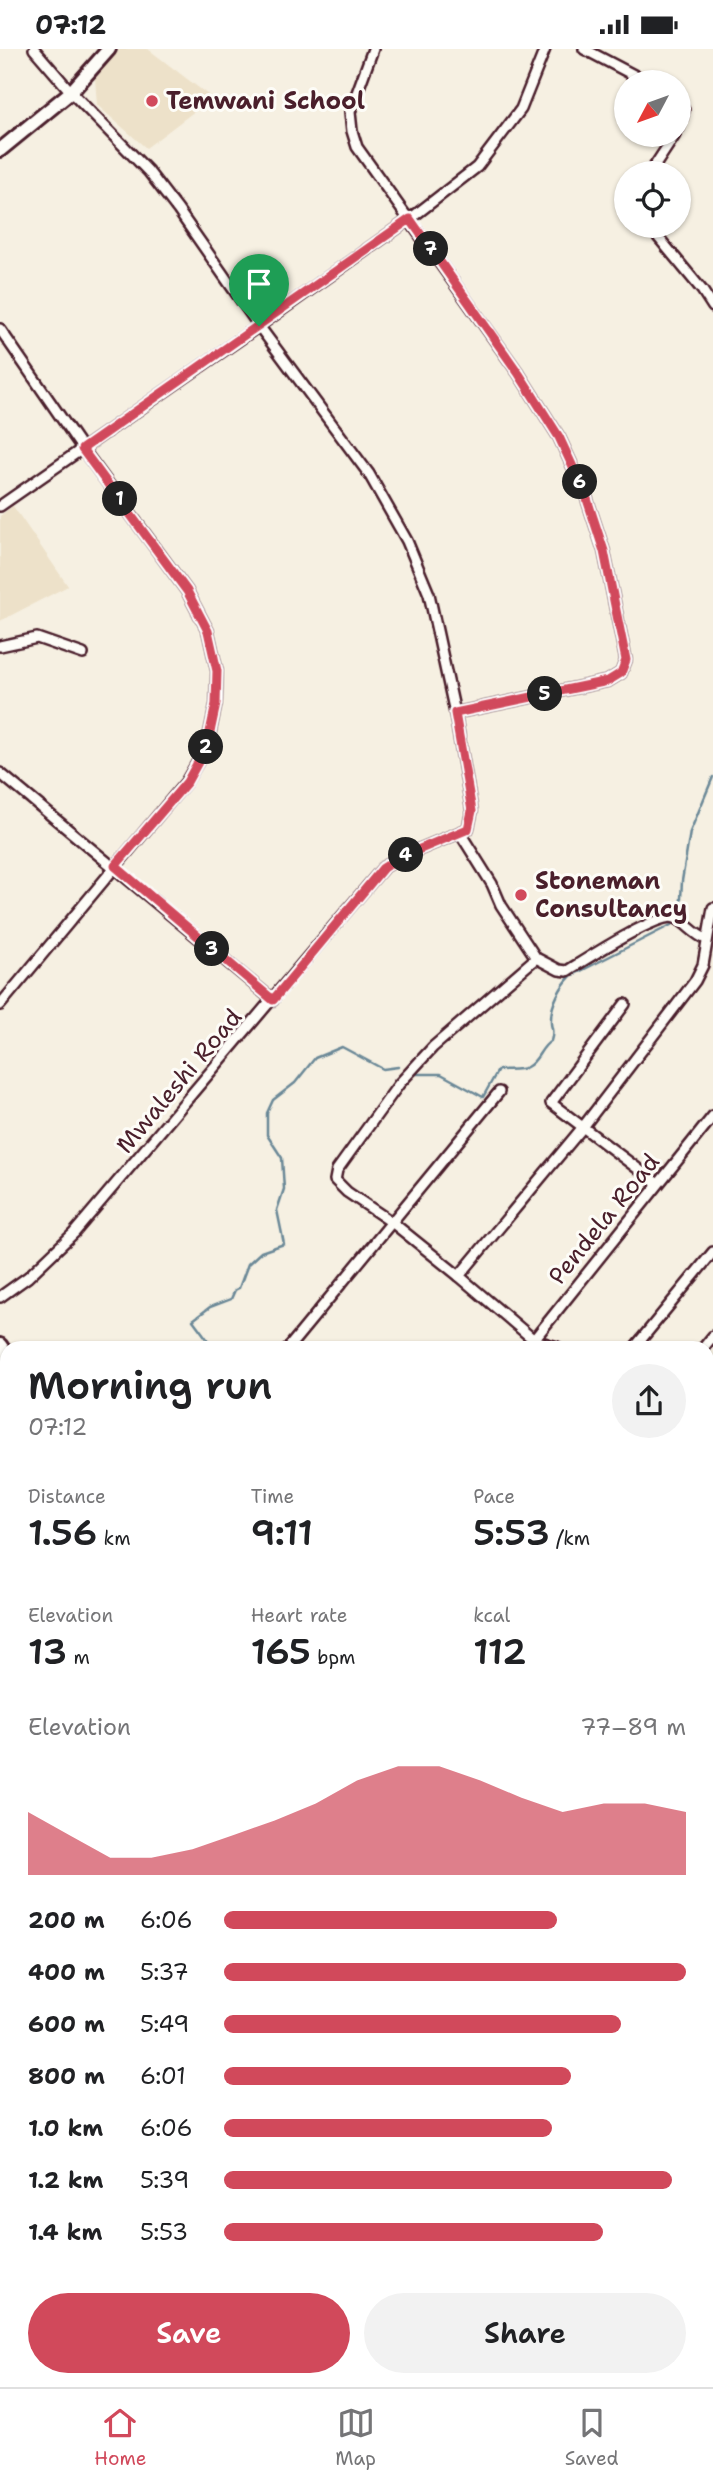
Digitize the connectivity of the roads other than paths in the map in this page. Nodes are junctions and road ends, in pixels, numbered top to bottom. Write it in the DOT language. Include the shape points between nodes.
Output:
graph roads {
  1 [pos="34,49"];
  2 [pos="109,49"];
  3 [pos="373,49"];
  4 [pos="545,49"];
  5 [pos="584,49"];
  6 [pos="623,70"];
  7 [pos="71,92"];
  8 [pos="0,150"];
  9 [pos="410,219"];
  10 [pos="659,238"];
  11 [pos="713,307"];
  12 [pos="259,326"];
  13 [pos="0,329"];
  14 [pos="82,449"];
  15 [pos="0,506"];
  16 [pos="0,646"];
  17 [pos="83,654"];
  18 [pos="455,713"];
  19 [pos="0,773"];
  20 [pos="460,833"];
  21 [pos="115,866"];
  22 [pos="713,908"];
  23 [pos="706,939"];
  24 [pos="536,958"];
  25 [pos="273,1000"];
  26 [pos="625,1004"];
  27 [pos="0,1005"];
  28 [pos="499,1092"];
  29 [pos="711,1122"];
  30 [pos="583,1126"];
  31 [pos="658,1184"];
  32 [pos="393,1223"];
  33 [pos="713,1252"];
  34 [pos="459,1276"];
  35 [pos="0,1297"];
  36 [pos="294,1341"];
  37 [pos="528,1341"];
  38 [pos="533,1341"];
  39 [pos="640,1341"];
  1 -- 7 [label="street"];
  2 -- 7 [label="main road"];
  3 -- 9 [label="street" via="350,112 352,131 356,147"];
  4 -- 9 [label="street" via="521,109 493,148 477,167"];
  5 -- 6 [label="street"];
  7 -- 8 [label="main road"];
  7 -- 12 [label="street" via="148,171"];
  9 -- 12 [label="street"];
  9 -- 18 [label="street" via="559,437 585,493 604,551 626,660 621,673 608,681"];
  10 -- 11 [label="street"];
  12 -- 14 [label="street"];
  12 -- 18 [label="street" via="369,474 407,541 429,594"];
  13 -- 14 [label="street"];
  14 -- 15 [label="street"];
  14 -- 21 [label="street" via="187,591 208,631 217,671 207,746 187,782"];
  16 -- 17 [label="street" via="37,638"];
  18 -- 20 [label="street" via="472,811 468,829"];
  19 -- 21 [label="street"];
  20 -- 24 [label="street"];
  20 -- 25 [label="street, Mwaleshi Road" via="383,868"];
  21 -- 25 [label="street"];
  21 -- 27 [label="street"];
  22 -- 23 [label="street"];
  23 -- 24 [label="street" via="668,917 647,924 567,971"];
  23 -- 30 [label="street" via="707,951 695,981"];
  24 -- 32 [label="street" via="433,1047 399,1084 337,1170 335,1180"];
  25 -- 35 [label="street, Mwaleshi Road" via="75,1233"];
  26 -- 30 [label="street" via="551,1103"];
  28 -- 32 [label="street"];
  29 -- 31 [label="street, Pendela Road"];
  30 -- 31 [label="street"];
  30 -- 34 [label="street"];
  31 -- 38 [label="street, Pendela Road"];
  32 -- 34 [label="street"];
  32 -- 36 [label="street"];
  33 -- 39 [label="street"];
  34 -- 37 [label="street"];
}
